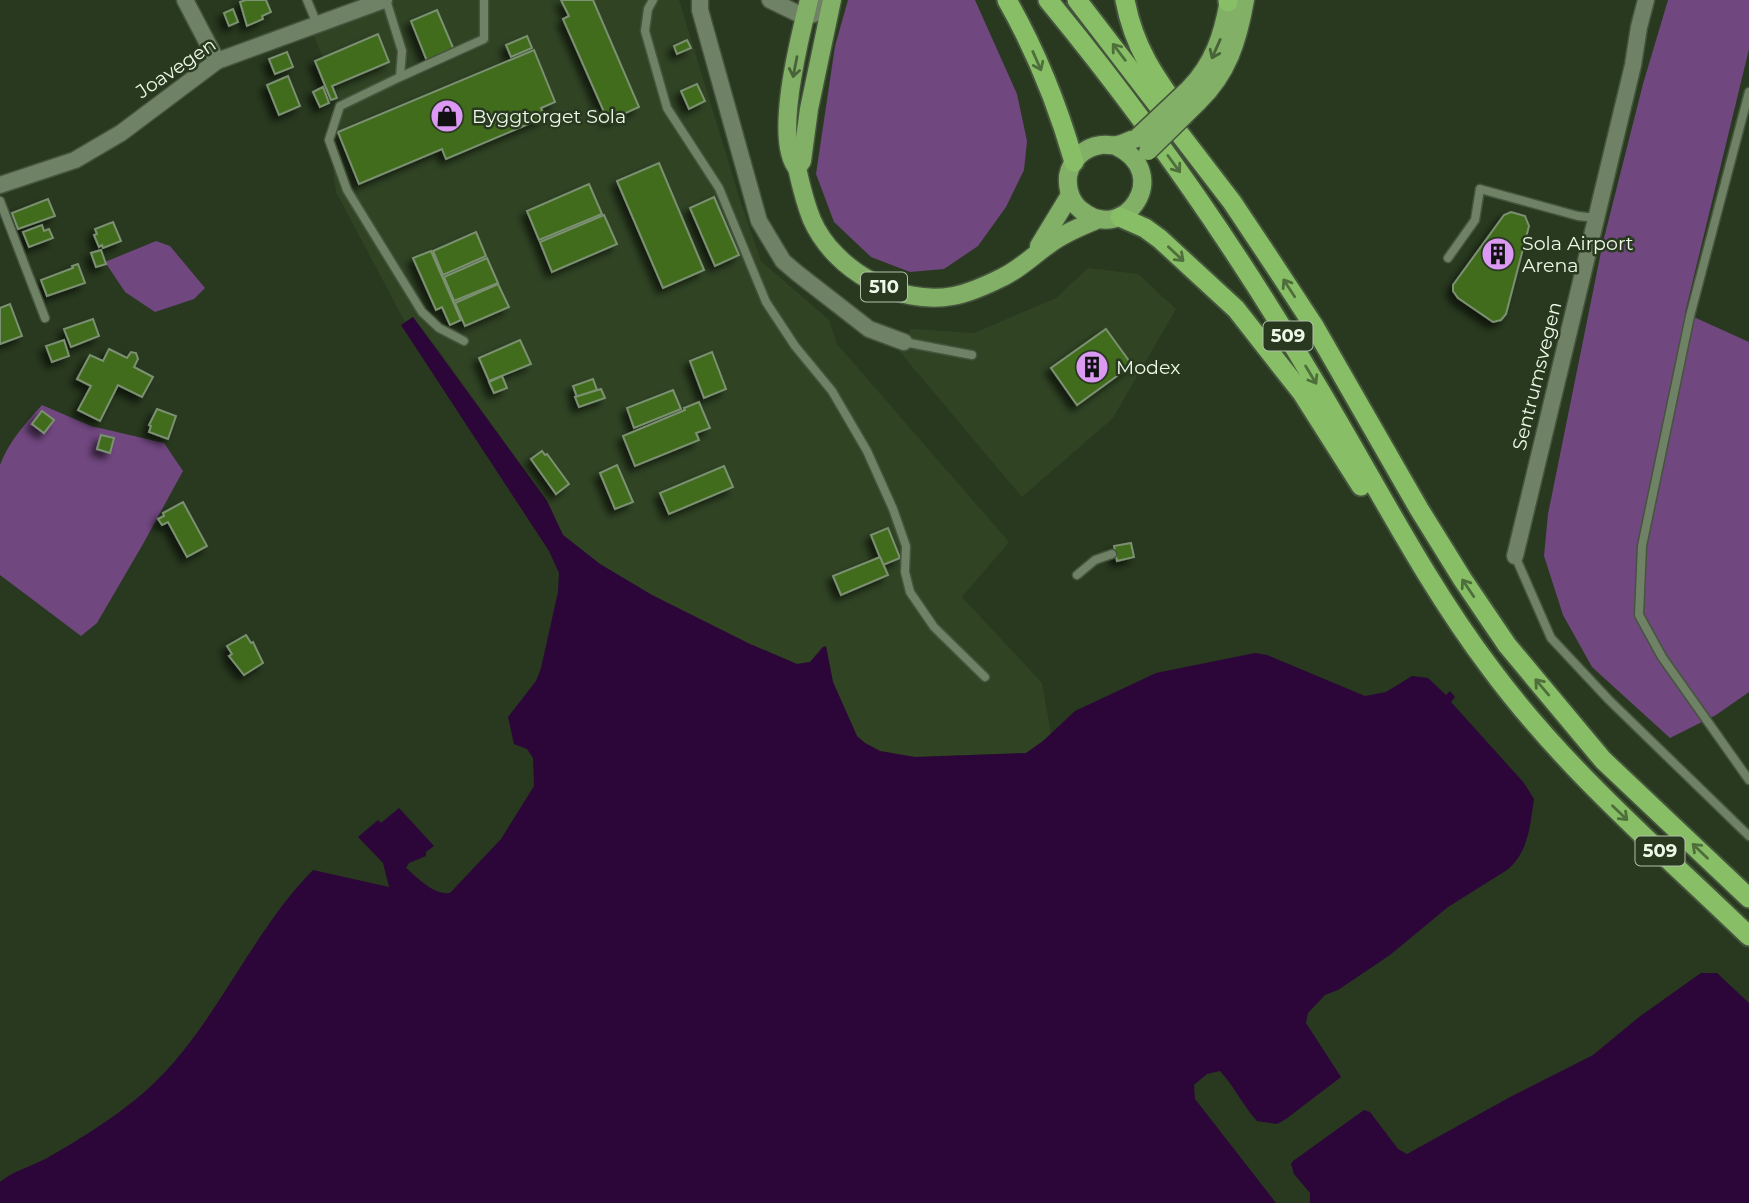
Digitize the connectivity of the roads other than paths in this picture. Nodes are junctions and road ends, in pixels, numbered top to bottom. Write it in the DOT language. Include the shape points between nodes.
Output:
graph roads {
  1 [pos="186,0"];
  2 [pos="307,0"];
  3 [pos="385,0"];
  4 [pos="484,0"];
  5 [pos="653,0"];
  6 [pos="701,0"];
  7 [pos="771,0"];
  8 [pos="1007,0"];
  9 [pos="1048,0"];
  10 [pos="1077,0"];
  11 [pos="1125,0"];
  12 [pos="1233,0"];
  13 [pos="1646,0"];
  14 [pos="829,3"];
  15 [pos="807,9"];
  16 [pos="317,24"];
  17 [pos="217,61"];
  18 [pos="400,77"];
  19 [pos="1749,92"];
  20 [pos="1142,144"];
  21 [pos="1116,146"];
  22 [pos="1073,162"];
  23 [pos="797,169"];
  24 [pos="1140,169"];
  25 [pos="0,185"];
  26 [pos="1070,195"];
  27 [pos="0,201"];
  28 [pos="1231,202"];
  29 [pos="1120,216"];
  30 [pos="1597,218"];
  31 [pos="1099,219"];
  32 [pos="1448,258"];
  33 [pos="1029,259"];
  34 [pos="45,318"];
  35 [pos="464,341"];
  36 [pos="904,342"];
  37 [pos="972,355"];
  38 [pos="1112,555"];
  39 [pos="1515,556"];
  40 [pos="1426,574"];
  41 [pos="1077,575"];
  42 [pos="985,677"];
  43 [pos="1749,780"];
  44 [pos="1749,836"];
  45 [pos="1749,898"];
  46 [pos="1749,936"];
  1 -- 17 [label="street"];
  2 -- 16 [label="lane"];
  3 -- 16 [label="street, Joavegen"];
  3 -- 18 [label="lane" via="402,51"];
  4 -- 18 [label="lane" via="484,39"];
  5 -- 42 [label="lane" via="645,31 667,108 719,188 766,302 832,391 867,451 906,546 910,592 934,627"];
  6 -- 36 [label="street" via="759,222 772,246 790,267 850,316"];
  7 -- 15 [label="street"];
  8 -- 22 [label="highway, one-way" via="1044,78"];
  9 -- 40 [label="highway, 509, one-way" via="1134,109 1248,272"];
  28 -- 10 [label="highway, 509, one-way"];
  11 -- 28 [label="highway, 509" via="1136,43 1149,68 1205,146"];
  12 -- 20 [label="main road, bridge" via="1239,34 1212,89 1193,95"];
  13 -- 30 [label="street, Sentrumsvegen"];
  14 -- 15 [label="street"];
  14 -- 23 [label="main road"];
  15 -- 23 [label="main road, 510, one-way" via="788,116 790,161"];
  16 -- 17 [label="street, Joavegen"];
  17 -- 25 [label="street, Joavegen" via="121,133 75,160"];
  18 -- 35 [label="lane" via="340,106 329,140 347,190 422,312 439,328"];
  19 -- 43 [label="lane" via="1682,356 1642,546 1639,615 1662,657"];
  20 -- 21 [label="main road"];
  20 -- 24 [label="main road"];
  21 -- 22 [label="main road" via="1092,147"];
  21 -- 24 [label="main road" via="1135,158"];
  22 -- 26 [label="main road, 510"];
  23 -- 33 [label="main road, 510" via="813,221 830,248 877,285 914,295 952,296 1007,275"];
  24 -- 29 [label="main road" via="1140,197"];
  26 -- 31 [label="main road" via="1077,207"];
  26 -- 33 [label="main road, 510"];
  27 -- 34 [label="lane"];
  45 -- 28 [label="highway, 509, one-way" via="1603,760 1507,645 1419,509 1314,326"];
  29 -- 31 [label="main road, 510"];
  29 -- 40 [label="highway, 509, one-way" via="1160,239 1236,309 1302,393 1381,517"];
  30 -- 32 [label="lane" via="1480,189 1475,220"];
  30 -- 39 [label="street, Sentrumsvegen"];
  31 -- 33 [label="main road, 510" via="1076,228"];
  36 -- 37 [label="lane"];
  38 -- 41 [label="lane" via="1095,560"];
  39 -- 44 [label="lane" via="1550,638"];
  40 -- 46 [label="highway, 509, one-way" via="1492,670 1571,765"];
}
